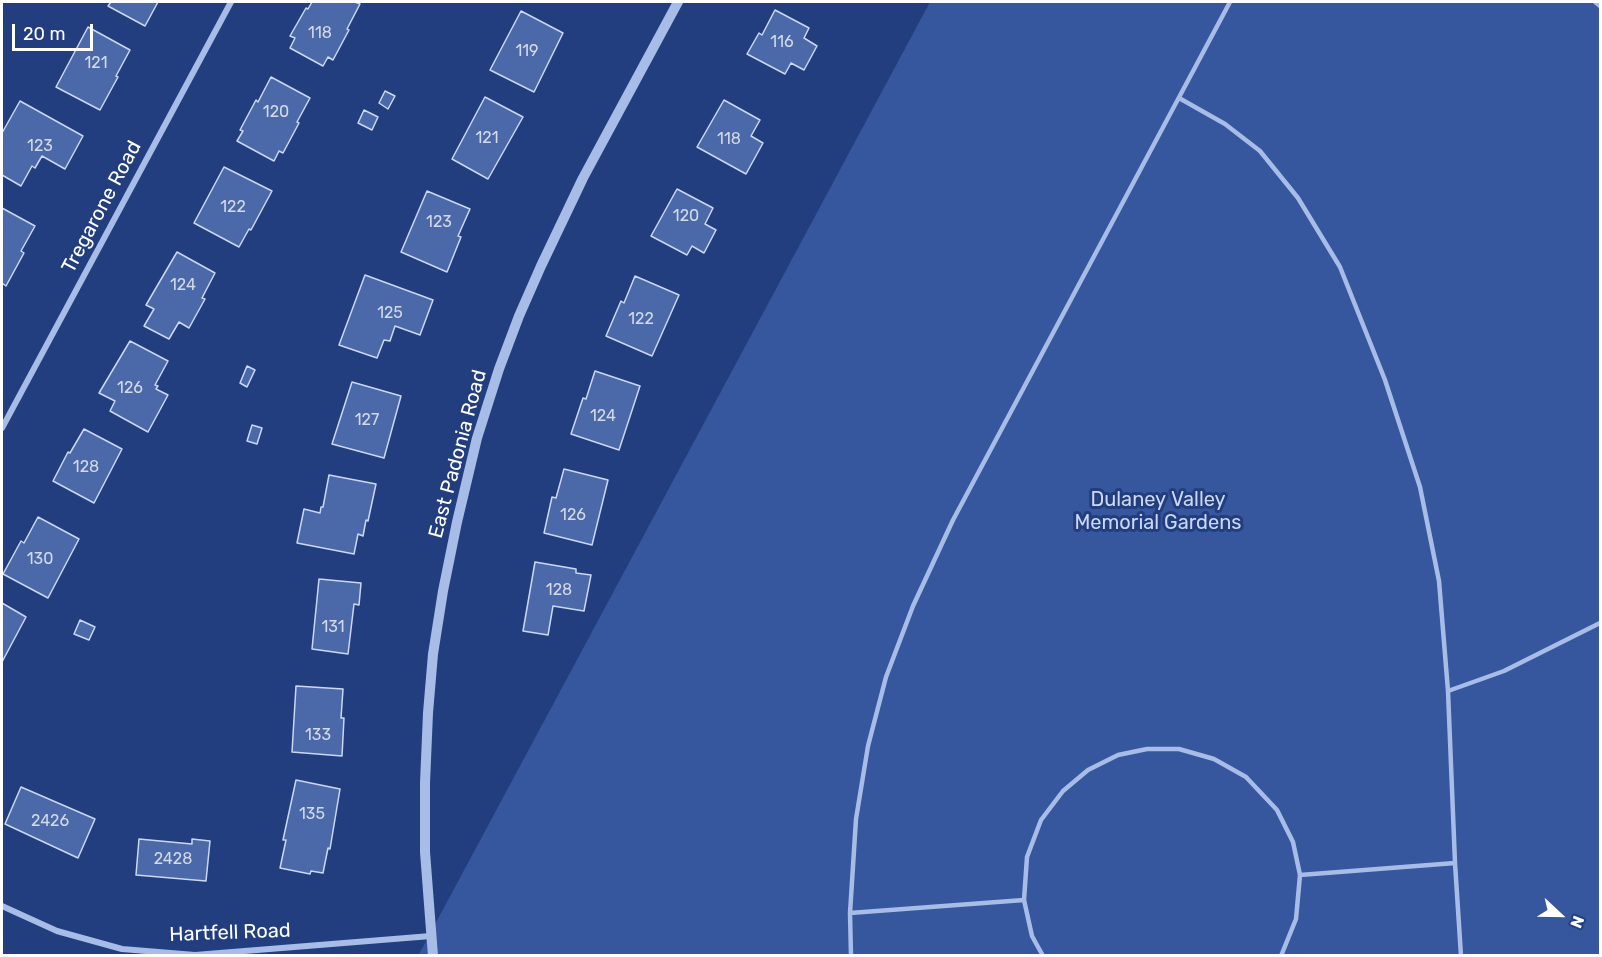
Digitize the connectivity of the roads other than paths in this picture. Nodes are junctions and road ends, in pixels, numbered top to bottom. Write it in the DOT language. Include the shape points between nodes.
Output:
graph roads {
  1 [pos="231,2"];
  2 [pos="678,2"];
  3 [pos="1230,2"];
  4 [pos="1595,2"];
  5 [pos="1600,6"];
  6 [pos="1179,98"];
  7 [pos="2,428"];
  8 [pos="1600,623"];
  9 [pos="1448,692"];
  10 [pos="1455,863"];
  11 [pos="1300,875"];
  12 [pos="1024,900"];
  13 [pos="2,906"];
  14 [pos="850,913"];
  15 [pos="431,936"];
  16 [pos="433,956"];
  17 [pos="851,956"];
  18 [pos="1043,956"];
  19 [pos="1281,956"];
  20 [pos="1461,956"];
  1 -- 7 [label="street, Tregarone Road"];
  2 -- 15 [label="street, East Padonia Road" via="583,178 541,266 503,358 477,438 433,654 425,783"];
  3 -- 6 [label="lane"];
  4 -- 5 [label="lane"];
  6 -- 9 [label="lane" via="1225,124 1260,151 1298,198 1340,267 1385,380 1420,487 1439,581"];
  6 -- 14 [label="lane" via="953,520 913,606 886,677 868,746 856,819"];
  8 -- 9 [label="lane" via="1504,671"];
  9 -- 10 [label="lane"];
  10 -- 11 [label="lane"];
  10 -- 20 [label="lane"];
  11 -- 12 [label="lane" via="1293,842 1276,810 1246,777 1214,759 1179,749 1147,749 1118,755 1088,770 1062,791 1041,820 1027,857"];
  11 -- 19 [label="lane" via="1296,919"];
  12 -- 14 [label="lane"];
  12 -- 18 [label="lane" via="1032,936"];
  13 -- 15 [label="street, Hartfell Road" via="57,931 122,949 195,955"];
  14 -- 17 [label="lane"];
  15 -- 16 [label="street, East Padonia Road"];
}
